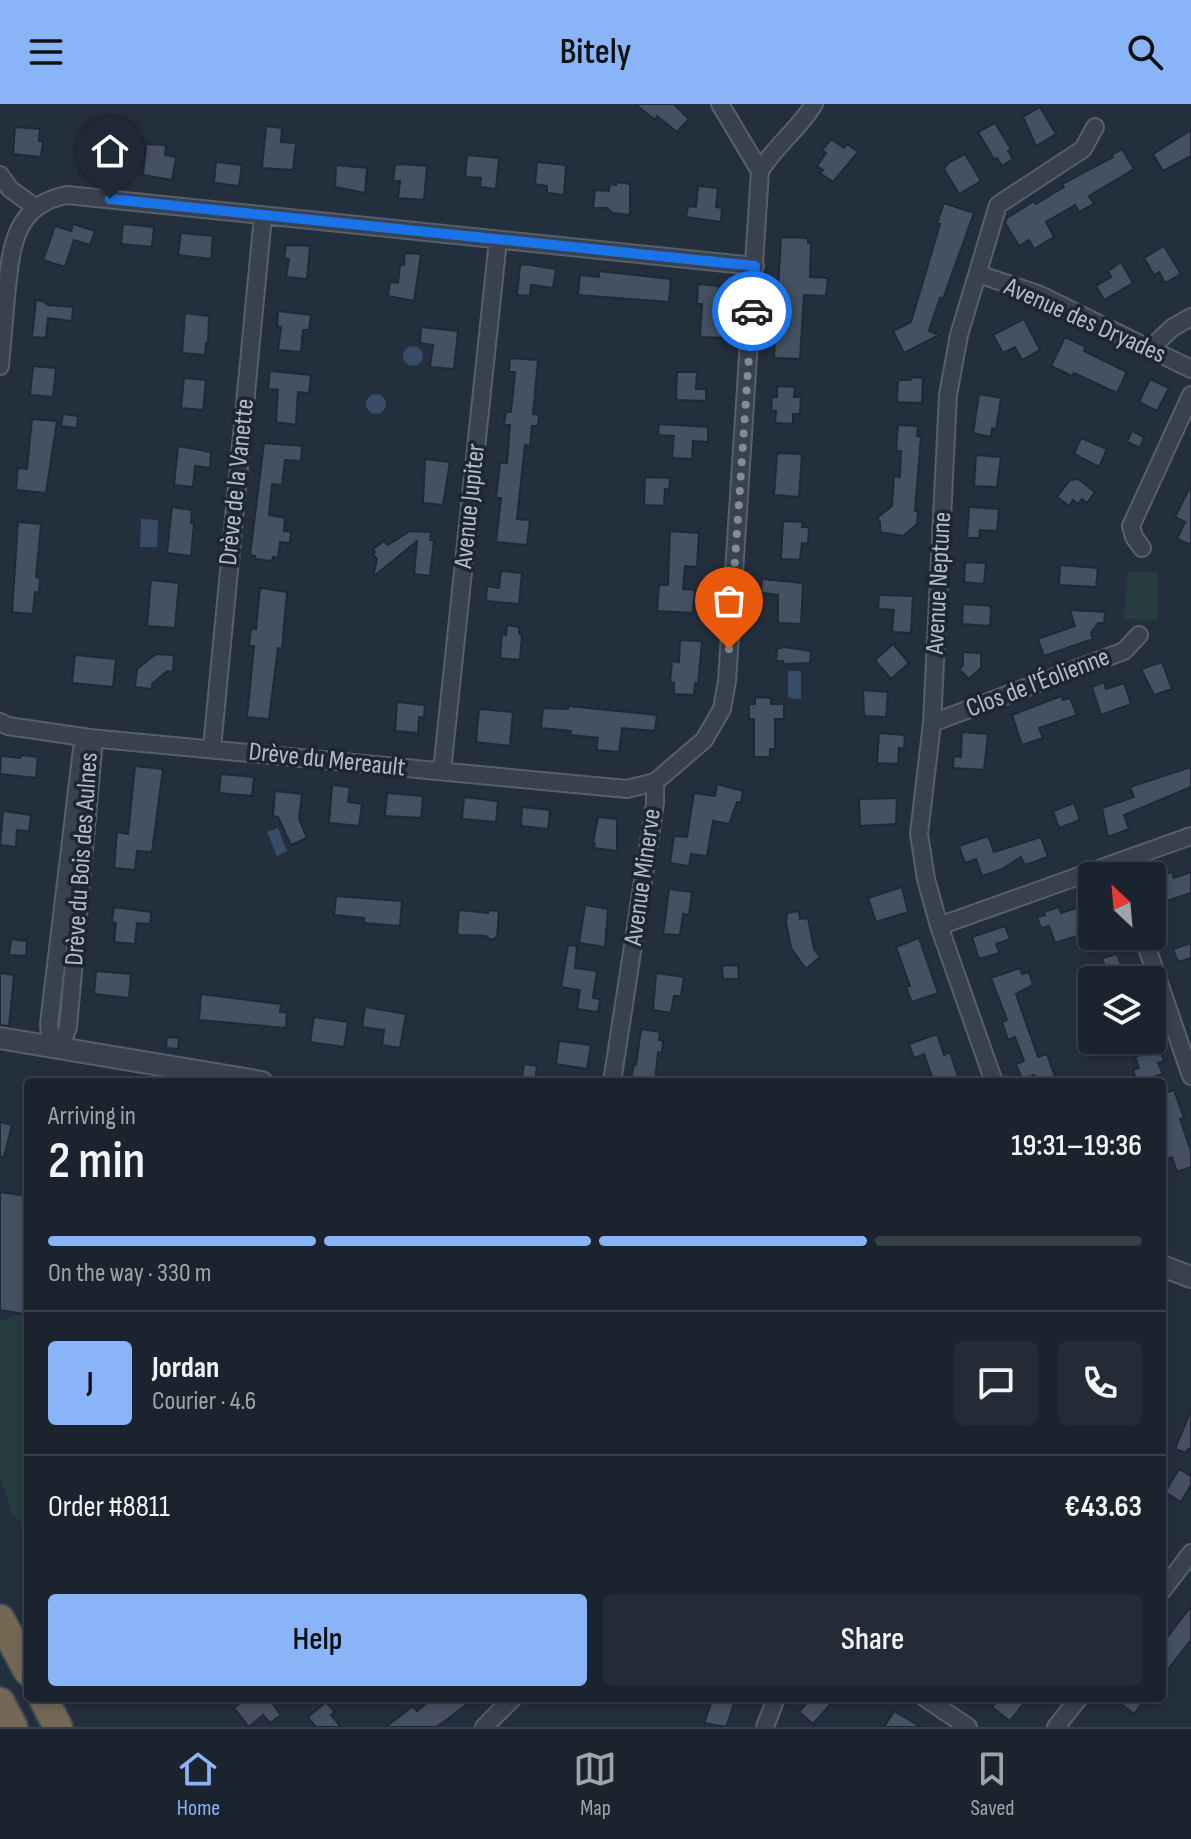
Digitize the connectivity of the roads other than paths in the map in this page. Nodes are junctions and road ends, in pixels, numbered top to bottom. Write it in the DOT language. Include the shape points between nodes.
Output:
graph roads {
  1 [pos="720,104"];
  2 [pos="814,104"];
  3 [pos="1095,127"];
  4 [pos="760,171"];
  5 [pos="0,175"];
  6 [pos="35,207"];
  7 [pos="263,216"];
  8 [pos="498,240"];
  9 [pos="755,266"];
  10 [pos="978,274"];
  11 [pos="1191,317"];
  12 [pos="1151,348"];
  13 [pos="0,366"];
  14 [pos="1191,369"];
  15 [pos="1191,395"];
  16 [pos="1142,548"];
  17 [pos="1139,635"];
  18 [pos="0,722"];
  19 [pos="932,723"];
  20 [pos="90,738"];
  21 [pos="212,748"];
  22 [pos="442,771"];
  23 [pos="655,782"];
  24 [pos="1191,836"];
  25 [pos="1137,862"];
  26 [pos="1078,883"];
  27 [pos="939,926"];
  28 [pos="1148,950"];
  29 [pos="0,1038"];
  30 [pos="51,1046"];
  31 [pos="1191,1076"];
  32 [pos="239,1078"];
  33 [pos="613,1078"];
  34 [pos="993,1078"];
  35 [pos="1166,1268"];
  36 [pos="1191,1277"];
  37 [pos="1191,1553"];
  38 [pos="1166,1586"];
  39 [pos="0,1619"];
  40 [pos="24,1664"];
  41 [pos="0,1702"];
  42 [pos="45,1702"];
  43 [pos="509,1702"];
  44 [pos="774,1702"];
  45 [pos="931,1702"];
  46 [pos="1076,1702"];
  47 [pos="13,1727"];
  48 [pos="58,1727"];
  49 [pos="484,1727"];
  50 [pos="765,1727"];
  51 [pos="968,1727"];
  52 [pos="1056,1727"];
  1 -- 4 [label="street"];
  2 -- 4 [label="street"];
  3 -- 10 [label="street, Avenue Neptune" via="1083,149 998,205"];
  4 -- 9 [label="street, Avenue Minerve"];
  5 -- 6 [label="street"];
  6 -- 7 [label="street" via="56,197 80,195"];
  6 -- 13 [label="street" via="13,243"];
  7 -- 8 [label="street"];
  7 -- 21 [label="street, Drève de la Vanette"];
  8 -- 9 [label="street"];
  8 -- 22 [label="street, Avenue Jupiter"];
  9 -- 23 [label="street, Avenue Minerve" via="722,709 704,740"];
  10 -- 12 [label="street, Avenue des Dryades" via="1038,294"];
  10 -- 19 [label="street, Avenue Neptune" via="948,395"];
  11 -- 12 [label="street"];
  12 -- 14 [label="street, Avenue des Dryades"];
  15 -- 16 [label="street" via="1131,526"];
  17 -- 19 [label="street, Clos de l'Éolienne" via="1124,651"];
  18 -- 20 [label="street, Drève du Mereault"];
  19 -- 27 [label="street, Avenue Neptune" via="919,834"];
  20 -- 21 [label="street, Drève du Mereault"];
  20 -- 30 [label="street, Drève du Bois des Aulnes" via="82,749 49,1024"];
  21 -- 22 [label="street, Drève du Mereault"];
  22 -- 23 [label="street, Drève du Mereault" via="627,789"];
  23 -- 33 [label="street, Avenue Minerve"];
  24 -- 25 [label="street"];
  26 -- 27 [label="street"];
  27 -- 34 [label="street, Avenue Neptune"];
  28 -- 31 [label="street"];
  29 -- 30 [label="street"];
  30 -- 32 [label="street"];
  35 -- 36 [label="street"];
  37 -- 38 [label="street"];
  39 -- 40 [label="highway"];
  41 -- 47 [label="highway"];
  42 -- 48 [label="highway"];
  43 -- 49 [label="street"];
  44 -- 50 [label="street"];
  45 -- 51 [label="street"];
  46 -- 52 [label="street"];
}
